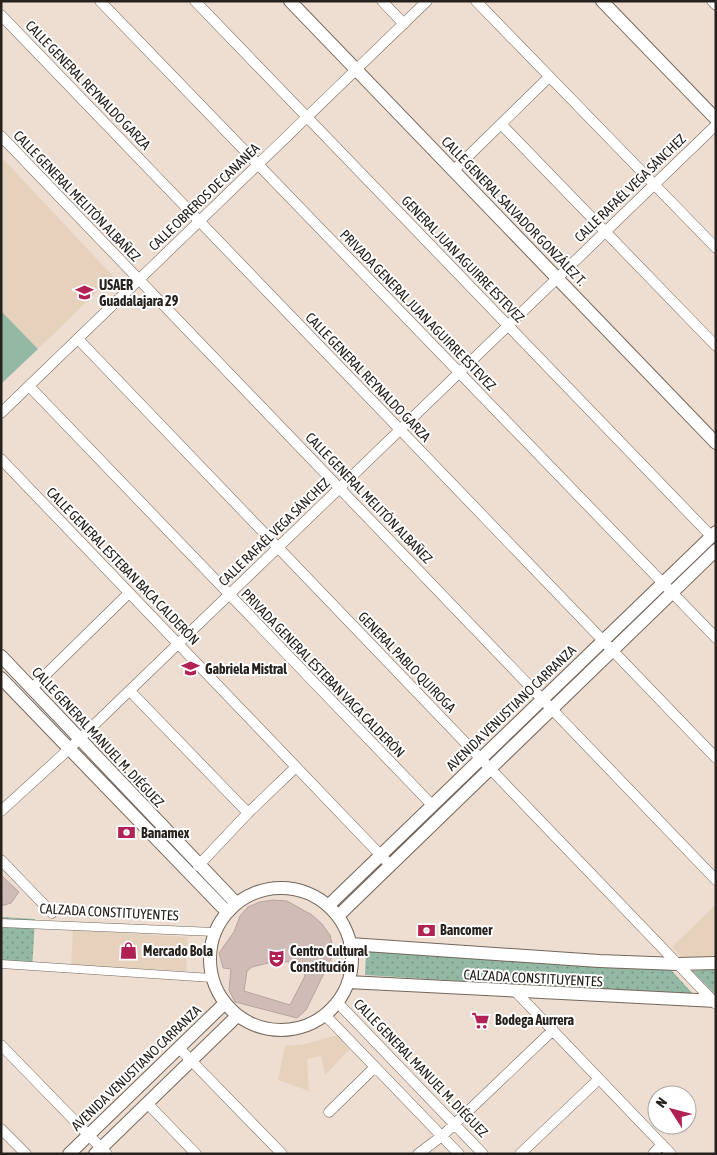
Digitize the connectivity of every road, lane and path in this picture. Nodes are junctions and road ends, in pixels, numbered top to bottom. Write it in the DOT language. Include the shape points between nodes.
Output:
graph roads {
  1 [pos="100,1"];
  2 [pos="195,1"];
  3 [pos="290,1"];
  4 [pos="382,1"];
  5 [pos="427,1"];
  6 [pos="476,1"];
  7 [pos="602,1"];
  8 [pos="712,1"];
  9 [pos="716,5"];
  10 [pos="1,15"];
  11 [pos="404,24"];
  12 [pos="356,69"];
  13 [pos="550,77"];
  14 [pos="307,117"];
  15 [pos="716,119"];
  16 [pos="501,124"];
  17 [pos="716,125"];
  18 [pos="1,136"];
  19 [pos="258,164"];
  20 [pos="454,170"];
  21 [pos="654,185"];
  22 [pos="199,221"];
  23 [pos="605,232"];
  24 [pos="716,248"];
  25 [pos="557,278"];
  26 [pos="139,280"];
  27 [pos="508,326"];
  28 [pos="78,339"];
  29 [pos="716,346"];
  30 [pos="459,373"];
  31 [pos="29,386"];
  32 [pos="1,413"];
  33 [pos="400,430"];
  34 [pos="716,443"];
  35 [pos="1,459"];
  36 [pos="340,488"];
  37 [pos="714,534"];
  38 [pos="278,548"];
  39 [pos="716,550"];
  40 [pos="667,588"];
  41 [pos="129,592"];
  42 [pos="230,595"];
  43 [pos="716,638"];
  44 [pos="603,641"];
  45 [pos="178,644"];
  46 [pos="612,650"];
  47 [pos="1,656"];
  48 [pos="1,678"];
  49 [pos="32,688"];
  50 [pos="130,691"];
  51 [pos="542,699"];
  52 [pos="552,709"];
  53 [pos="80,740"];
  54 [pos="69,749"];
  55 [pos="716,758"];
  56 [pos="480,759"];
  57 [pos="296,767"];
  58 [pos="490,769"];
  59 [pos="432,806"];
  60 [pos="1,812"];
  61 [pos="248,813"];
  62 [pos="381,854"];
  63 [pos="1,860"];
  64 [pos="390,865"];
  65 [pos="198,866"];
  66 [pos="716,880"];
  67 [pos="328,906"];
  68 [pos="231,908"];
  69 [pos="52,913"];
  70 [pos="338,916"];
  71 [pos="1,923"];
  72 [pos="215,932"];
  73 [pos="350,944"];
  74 [pos="716,963"];
  75 [pos="1,964"];
  76 [pos="678,964"];
  77 [pos="212,978"];
  78 [pos="348,982"];
  79 [pos="516,992"];
  80 [pos="337,1002"];
  81 [pos="715,1002"];
  82 [pos="224,1004"];
  83 [pos="325,1015"];
  84 [pos="237,1016"];
  85 [pos="553,1030"];
  86 [pos="1,1045"];
  87 [pos="179,1048"];
  88 [pos="192,1060"];
  89 [pos="375,1067"];
  90 [pos="599,1079"];
  91 [pos="147,1103"];
  92 [pos="329,1112"];
  93 [pos="454,1124"];
  94 [pos="1,1129"];
  95 [pos="89,1135"];
  96 [pos="442,1136"];
  97 [pos="662,1144"];
  98 [pos="101,1152"];
  99 [pos="26,1154"];
  100 [pos="69,1154"];
  101 [pos="196,1154"];
  102 [pos="282,1154"];
  103 [pos="418,1154"];
  104 [pos="459,1154"];
  105 [pos="483,1154"];
  106 [pos="520,1154"];
  107 [pos="653,1154"];
  108 [pos="672,1154"];
  1 -- 19 [label="street, PRIVADA GENERAL JUAN AGUIRRE ESTEVEZ"];
  2 -- 14 [label="street, GENERAL JUAN AGUIRRE ESTEVEZ"];
  3 -- 12 [label="street, CALLE GENERAL SALVADOR GONZÁLEZ T."];
  4 -- 11 [label="street"];
  5 -- 11 [label="street, CALLE OBREROS DE CANANEA"];
  6 -- 13 [label="street"];
  7 -- 15 [label="street"];
  8 -- 9 [label="street"];
  10 -- 22 [label="street, CALLE GENERAL REYNALDO GARZA"];
  11 -- 12 [label="street, CALLE OBREROS DE CANANEA"];
  12 -- 14 [label="street, CALLE OBREROS DE CANANEA"];
  12 -- 20 [label="street, CALLE GENERAL SALVADOR GONZÁLEZ T."];
  13 -- 16 [label="street"];
  13 -- 21 [label="street"];
  14 -- 19 [label="street, CALLE OBREROS DE CANANEA"];
  14 -- 27 [label="street, GENERAL JUAN AGUIRRE ESTEVEZ"];
  16 -- 20 [label="street"];
  16 -- 23 [label="street"];
  17 -- 21 [label="street, CALLE RAFAÉL VEGA SÁNCHEZ"];
  18 -- 26 [label="street, CALLE GENERAL MELITÓN ALBAÑEZ"];
  19 -- 22 [label="street, CALLE OBREROS DE CANANEA"];
  19 -- 30 [label="street, PRIVADA GENERAL JUAN AGUIRRE ESTEVEZ"];
  20 -- 25 [label="street, CALLE GENERAL SALVADOR GONZÁLEZ T."];
  21 -- 23 [label="street, CALLE RAFAÉL VEGA SÁNCHEZ"];
  21 -- 24 [label="street"];
  22 -- 26 [label="street, CALLE OBREROS DE CANANEA"];
  22 -- 33 [label="street, CALLE GENERAL REYNALDO GARZA"];
  23 -- 25 [label="street, CALLE RAFAÉL VEGA SÁNCHEZ"];
  23 -- 29 [label="street"];
  25 -- 27 [label="street, CALLE RAFAÉL VEGA SÁNCHEZ"];
  25 -- 34 [label="street, CALLE GENERAL SALVADOR GONZÁLEZ T."];
  26 -- 28 [label="street, CALLE OBREROS DE CANANEA"];
  26 -- 36 [label="street, CALLE GENERAL MELITÓN ALBAÑEZ"];
  27 -- 30 [label="street, CALLE RAFAÉL VEGA SÁNCHEZ"];
  27 -- 37 [label="street, GENERAL JUAN AGUIRRE ESTEVEZ"];
  28 -- 31 [label="street, CALLE OBREROS DE CANANEA"];
  28 -- 38 [label="street, GENERAL PABLO QUIROGA"];
  30 -- 33 [label="street, CALLE RAFAÉL VEGA SÁNCHEZ"];
  30 -- 40 [label="street, PRIVADA GENERAL JUAN AGUIRRE ESTEVEZ"];
  31 -- 32 [label="street, CALLE OBREROS DE CANANEA"];
  31 -- 42 [label="street, PRIVADA GENERAL ESTEBAN VACA CALDERÓN"];
  33 -- 36 [label="street, CALLE RAFAÉL VEGA SÁNCHEZ"];
  33 -- 44 [label="street, CALLE GENERAL REYNALDO GARZA"];
  35 -- 41 [label="street, CALLE GENERAL ESTEBAN BACA CALDERÓN"];
  36 -- 38 [label="street, CALLE RAFAÉL VEGA SÁNCHEZ"];
  36 -- 51 [label="street, CALLE GENERAL MELITÓN ALBAÑEZ"];
  37 -- 40 [label="street, AVENIDA VENUSTIANO CARRANZA"];
  38 -- 42 [label="street, CALLE RAFAÉL VEGA SÁNCHEZ"];
  38 -- 56 [label="street, GENERAL PABLO QUIROGA"];
  39 -- 40 [label="street, AVENIDA VENUSTIANO CARRANZA"];
  40 -- 43 [label="street, PRIVADA GENERAL JUAN AGUIRRE ESTEVEZ"];
  40 -- 44 [label="street, AVENIDA VENUSTIANO CARRANZA"];
  40 -- 46 [label="street, AVENIDA VENUSTIANO CARRANZA"];
  41 -- 45 [label="street, CALLE GENERAL ESTEBAN BACA CALDERÓN"];
  41 -- 49 [label="street"];
  42 -- 45 [label="street, CALLE RAFAÉL VEGA SÁNCHEZ"];
  42 -- 59 [label="street, PRIVADA GENERAL ESTEBAN VACA CALDERÓN"];
  44 -- 46 [label="street, CALLE GENERAL REYNALDO GARZA"];
  44 -- 51 [label="street, AVENIDA VENUSTIANO CARRANZA"];
  45 -- 50 [label="street, CALLE RAFAÉL VEGA SÁNCHEZ"];
  45 -- 57 [label="street, CALLE GENERAL ESTEBAN BACA CALDERÓN"];
  46 -- 52 [label="street, AVENIDA VENUSTIANO CARRANZA"];
  46 -- 55 [label="street, CALLE GENERAL REYNALDO GARZA"];
  47 -- 49 [label="street, CALLE GENERAL MANUEL M. DIÉGUEZ"];
  48 -- 54 [label="street, CALLE GENERAL MANUEL M. DIÉGUEZ"];
  49 -- 53 [label="street, CALLE GENERAL MANUEL M. DIÉGUEZ"];
  50 -- 53 [label="street, CALLE RAFAÉL VEGA SÁNCHEZ"];
  50 -- 61 [label="street"];
  51 -- 52 [label="street, CALLE GENERAL MELITÓN ALBAÑEZ"];
  51 -- 56 [label="street, AVENIDA VENUSTIANO CARRANZA"];
  52 -- 58 [label="street, AVENIDA VENUSTIANO CARRANZA"];
  52 -- 66 [label="street, CALLE GENERAL MELITÓN ALBAÑEZ"];
  53 -- 54 [label="street, CALLE RAFAÉL VEGA SÁNCHEZ"];
  53 -- 65 [label="street, CALLE GENERAL MANUEL M. DIÉGUEZ"];
  54 -- 60 [label="street, CALLE RAFAÉL VEGA SÁNCHEZ"];
  54 -- 68 [label="street, CALLE GENERAL MANUEL M. DIÉGUEZ"];
  56 -- 58 [label="street, GENERAL PABLO QUIROGA"];
  56 -- 59 [label="street, AVENIDA VENUSTIANO CARRANZA"];
  57 -- 61 [label="street"];
  57 -- 62 [label="street, CALLE GENERAL ESTEBAN BACA CALDERÓN"];
  58 -- 64 [label="street, AVENIDA VENUSTIANO CARRANZA"];
  58 -- 76 [label="street, GENERAL PABLO QUIROGA"];
  59 -- 62 [label="street, AVENIDA VENUSTIANO CARRANZA"];
  61 -- 65 [label="street"];
  62 -- 64 [label="street, CALLE GENERAL ESTEBAN BACA CALDERÓN"];
  62 -- 67 [label="street, AVENIDA VENUSTIANO CARRANZA"];
  63 -- 69 [label="street"];
  64 -- 70 [label="street, AVENIDA VENUSTIANO CARRANZA"];
  65 -- 68 [label="street, CALLE GENERAL MANUEL M. DIÉGUEZ"];
  67 -- 68 [label="street" via="304,892 277,888 247,896"];
  67 -- 70 [label="street"];
  68 -- 72 [label="street"];
  70 -- 73 [label="street"];
  71 -- 72 [label="street, CALZADA CONSTITUYENTES"];
  72 -- 77 [label="street" via="209,955"];
  73 -- 76 [label="street, CALZADA CONSTITUYENTES"];
  73 -- 78 [label="street"];
  74 -- 76 [label="street, CALZADA CONSTITUYENTES"];
  75 -- 77 [label="street"];
  76 -- 81 [label="street, GENERAL PABLO QUIROGA"];
  77 -- 82 [label="street"];
  78 -- 79 [label="street, CALZADA CONSTITUYENTES"];
  78 -- 80 [label="street"];
  79 -- 81 [label="street, CALZADA CONSTITUYENTES"];
  79 -- 85 [label="street"];
  80 -- 83 [label="street"];
  80 -- 93 [label="street, CALLE GENERAL MANUEL M. DIÉGUEZ"];
  82 -- 84 [label="street"];
  82 -- 87 [label="street, AVENIDA VENUSTIANO CARRANZA"];
  83 -- 84 [label="street" via="290,1030 254,1026"];
  83 -- 89 [label="street"];
  84 -- 88 [label="street"];
  85 -- 90 [label="street"];
  85 -- 93 [label="street"];
  86 -- 95 [label="street"];
  87 -- 88 [label="street"];
  87 -- 95 [label="street, AVENIDA VENUSTIANO CARRANZA"];
  88 -- 91 [label="street"];
  88 -- 102 [label="street"];
  89 -- 92 [label="street"];
  89 -- 96 [label="street"];
  90 -- 97 [label="street"];
  90 -- 106 [label="street"];
  91 -- 98 [label="street"];
  91 -- 101 [label="street"];
  93 -- 96 [label="street"];
  93 -- 105 [label="street, CALLE GENERAL MANUEL M. DIÉGUEZ"];
  94 -- 99 [label="street"];
  95 -- 98 [label="street"];
  95 -- 100 [label="street, AVENIDA VENUSTIANO CARRANZA"];
  96 -- 103 [label="street"];
  96 -- 104 [label="street"];
  97 -- 107 [label="street"];
  97 -- 108 [label="street"];
}
